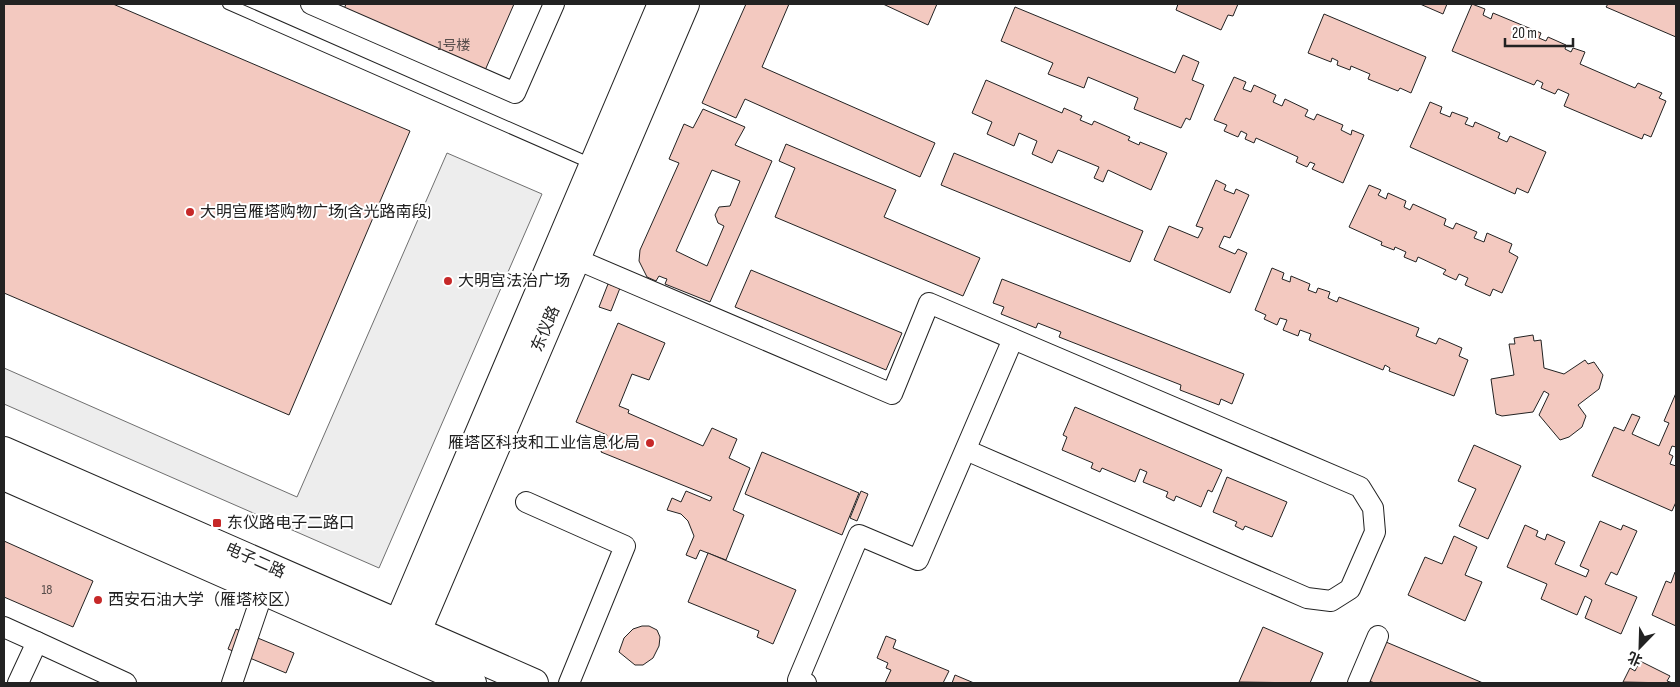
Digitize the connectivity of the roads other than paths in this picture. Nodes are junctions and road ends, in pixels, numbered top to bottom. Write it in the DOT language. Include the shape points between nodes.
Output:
graph roads {
  1 [pos="228,4"];
  2 [pos="311,4"];
  3 [pos="554,4"];
  4 [pos="662,4"];
  5 [pos="685,4"];
  6 [pos="593,164"];
  7 [pos="576,259"];
  8 [pos="1013,339"];
  9 [pos="966,450"];
  10 [pos="4,451"];
  11 [pos="4,476"];
  12 [pos="526,502"];
  13 [pos="264,589"];
  14 [pos="4,627"];
  15 [pos="1378,636"];
  16 [pos="403,639"];
  17 [pos="37,642"];
  18 [pos="239,681"];
  19 [pos="18,683"];
  20 [pos="126,683"];
  21 [pos="472,683"];
  22 [pos="534,683"];
  23 [pos="569,683"];
  24 [pos="806,683"];
  25 [pos="1358,683"];
  1 -- 6 [label="lane"];
  2 -- 3 [label="street" via="515,93"];
  4 -- 6 [label="main road, 东仪路"];
  5 -- 7 [label="main road, 东仪路"];
  6 -- 16 [label="main road, 东仪路"];
  7 -- 8 [label="street" via="892,394 929,303"];
  7 -- 16 [label="main road, 东仪路"];
  8 -- 9 [label="street"];
  8 -- 9 [label="street" via="1360,487 1373,508 1375,532 1350,588 1331,601 1307,598"];
  9 -- 24 [label="street" via="918,560 859,535 798,680"];
  10 -- 16 [label="main road, 电子二路"];
  11 -- 13 [label="main road, 电子二路"];
  12 -- 23 [label="street" via="625,546"];
  13 -- 16 [label="main road, 电子二路"];
  13 -- 18 [label="street"];
  14 -- 17 [label="street"];
  15 -- 25 [label="street"];
  16 -- 21 [label="main road, 电子二路"];
  16 -- 22 [label="main road, 电子二路"];
  17 -- 19 [label="street"];
  17 -- 20 [label="street"];
}
